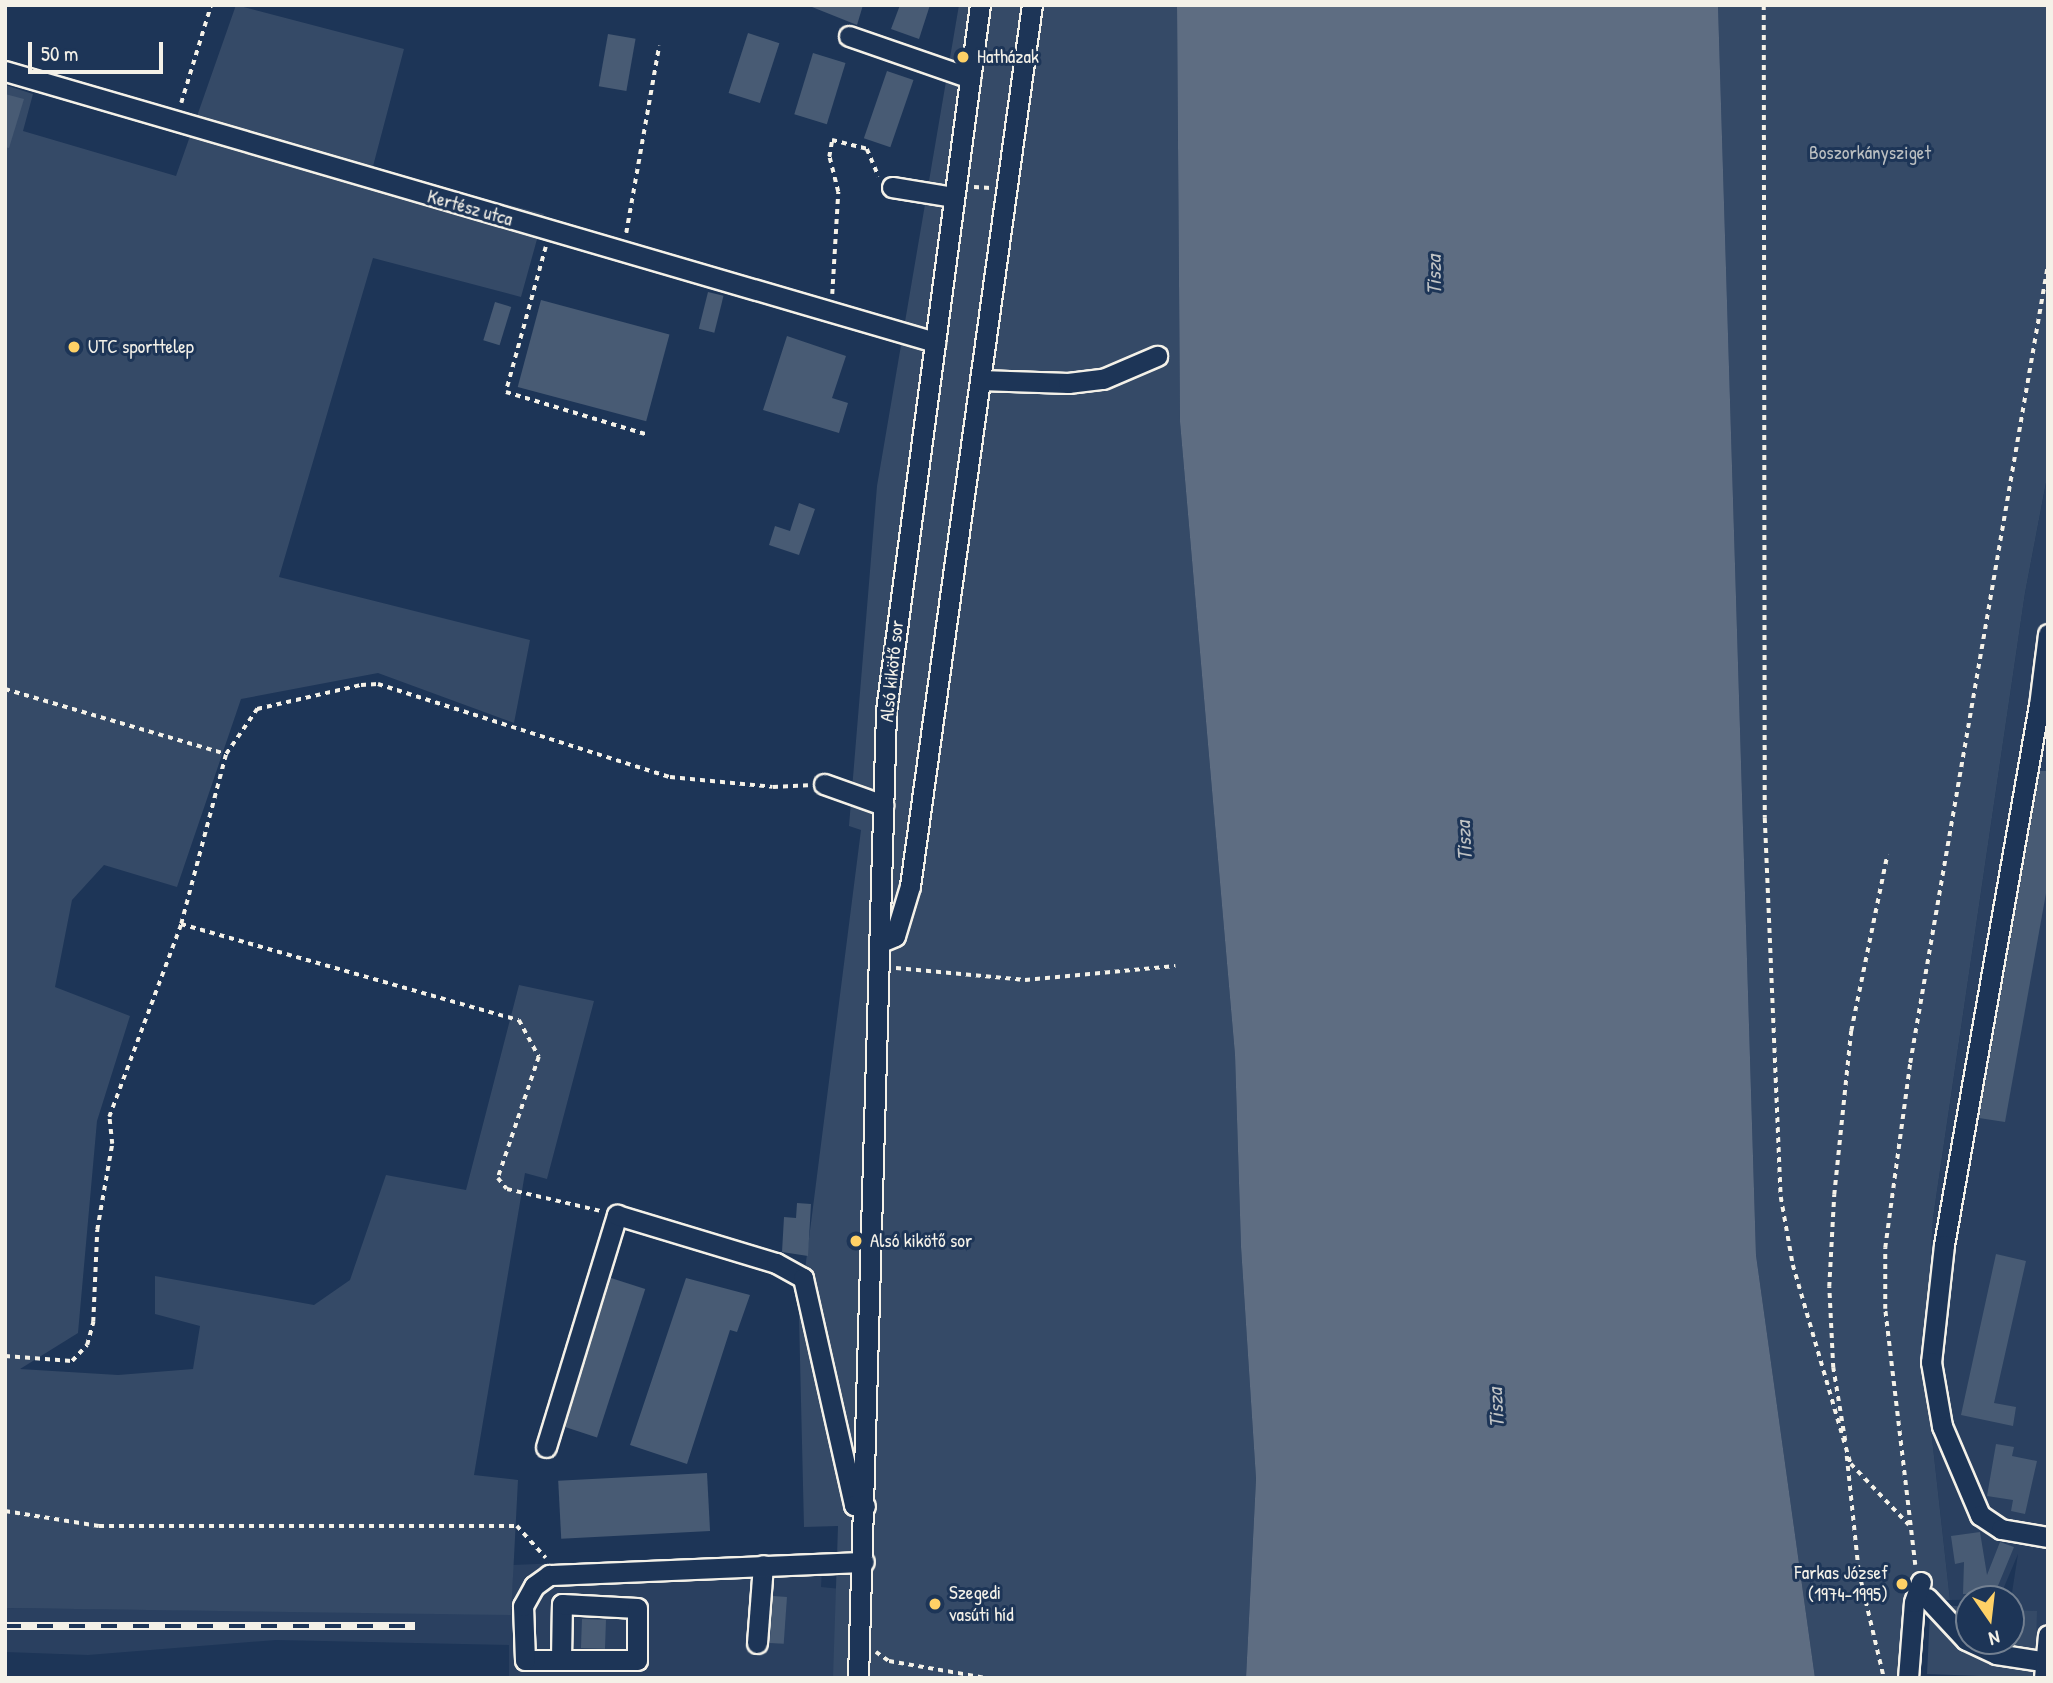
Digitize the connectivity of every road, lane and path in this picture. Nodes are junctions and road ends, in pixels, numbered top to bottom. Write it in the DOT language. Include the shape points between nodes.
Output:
graph roads {
  1 [pos="211,5"];
  2 [pos="980,5"];
  3 [pos="1032,5"];
  4 [pos="1764,5"];
  5 [pos="849,36"];
  6 [pos="659,46"];
  7 [pos="5,71"];
  8 [pos="970,78"];
  9 [pos="175,122"];
  10 [pos="892,187"];
  11 [pos="1007,188"];
  12 [pos="955,192"];
  13 [pos="550,231"];
  14 [pos="623,252"];
  15 [pos="2048,263"];
  16 [pos="835,313"];
  17 [pos="935,342"];
  18 [pos="1157,356"];
  19 [pos="981,380"];
  20 [pos="648,435"];
  21 [pos="2048,634"];
  22 [pos="5,688"];
  23 [pos="226,754"];
  24 [pos="824,784"];
  25 [pos="883,805"];
  26 [pos="1887,855"];
  27 [pos="181,924"];
  28 [pos="881,943"];
  29 [pos="1175,966"];
  30 [pos="880,967"];
  31 [pos="617,1215"];
  32 [pos="5,1356"];
  33 [pos="546,1447"];
  34 [pos="1846,1448"];
  35 [pos="865,1506"];
  36 [pos="5,1511"];
  37 [pos="1909,1525"];
  38 [pos="2048,1537"];
  39 [pos="864,1562"];
  40 [pos="763,1565"];
  41 [pos="559,1572"];
  42 [pos="1924,1590"];
  43 [pos="2048,1635"];
  44 [pos="860,1642"];
  45 [pos="757,1643"];
  46 [pos="561,1659"];
  47 [pos="2046,1667"];
  48 [pos="858,1678"];
  49 [pos="986,1678"];
  50 [pos="1028,1678"];
  51 [pos="1035,1678"];
  52 [pos="1884,1678"];
  53 [pos="1908,1678"];
  1 -- 9 [label="path"];
  2 -- 8 [label="street, Alsó kikötő sor"];
  3 -- 11 [label="street"];
  4 -- 34 [label="path" via="1765,818 1781,1198 1793,1265"];
  5 -- 8 [label="street"];
  6 -- 14 [label="path"];
  7 -- 9 [label="street, Kertész utca"];
  8 -- 12 [label="street, Alsó kikötő sor"];
  9 -- 13 [label="street, Kertész utca"];
  10 -- 12 [label="street"];
  10 -- 16 [label="path" via="879,178 867,149 832,140 829,157 838,192 830,278"];
  11 -- 12 [label="path"];
  11 -- 19 [label="street"];
  12 -- 17 [label="street, Alsó kikötő sor"];
  13 -- 14 [label="street, Kertész utca"];
  13 -- 20 [label="path" via="506,392"];
  14 -- 16 [label="street, Kertész utca"];
  15 -- 37 [label="path" via="1910,1063 1885,1248 1885,1309"];
  16 -- 17 [label="street, Kertész utca"];
  17 -- 25 [label="street, Alsó kikötő sor" via="886,710"];
  18 -- 19 [label="street" via="1103,379 1068,383"];
  19 -- 28 [label="street" via="910,886 895,936"];
  21 -- 38 [label="street" via="1944,1245 1931,1362 1942,1426 1980,1516 2001,1529"];
  22 -- 23 [label="path"];
  23 -- 24 [label="path" via="257,709 378,684 670,777 773,787"];
  23 -- 27 [label="path"];
  24 -- 25 [label="street"];
  25 -- 28 [label="street, Alsó kikötő sor"];
  26 -- 34 [label="path" via="1851,1031 1835,1195 1829,1287 1833,1368"];
  27 -- 31 [label="path" via="519,1020 538,1057 498,1178 507,1189"];
  27 -- 32 [label="path" via="109,1117 112,1144 97,1230 93,1322 87,1345 72,1361"];
  28 -- 30 [label="street, Alsó kikötő sor"];
  29 -- 30 [label="path" via="1025,980"];
  30 -- 35 [label="street, Alsó kikötő sor"];
  31 -- 33 [label="street"];
  31 -- 35 [label="street" via="776,1263 803,1278 854,1505"];
  34 -- 37 [label="path" via="1851,1464"];
  34 -- 52 [label="path" via="1859,1572"];
  35 -- 39 [label="street, Alsó kikötő sor"];
  36 -- 41 [label="path" via="99,1526 517,1526"];
  37 -- 42 [label="path"];
  39 -- 40 [label="street"];
  39 -- 44 [label="street, Alsó kikötő sor"];
  40 -- 41 [label="street"];
  40 -- 45 [label="street"];
  41 -- 46 [label="street" via="528,1593 521,1618 525,1660"];
  42 -- 47 [label="street" via="1966,1640 1996,1654"];
  42 -- 53 [label="street" via="1914,1602"];
  43 -- 47 [label="street"];
  44 -- 48 [label="street, Alsó kikötő sor"];
  44 -- 49 [label="path" via="889,1661"];
  46 -- 46 [label="street" via="637,1660 637,1608 562,1604"];
  50 -- 51 [label="path"];
}
